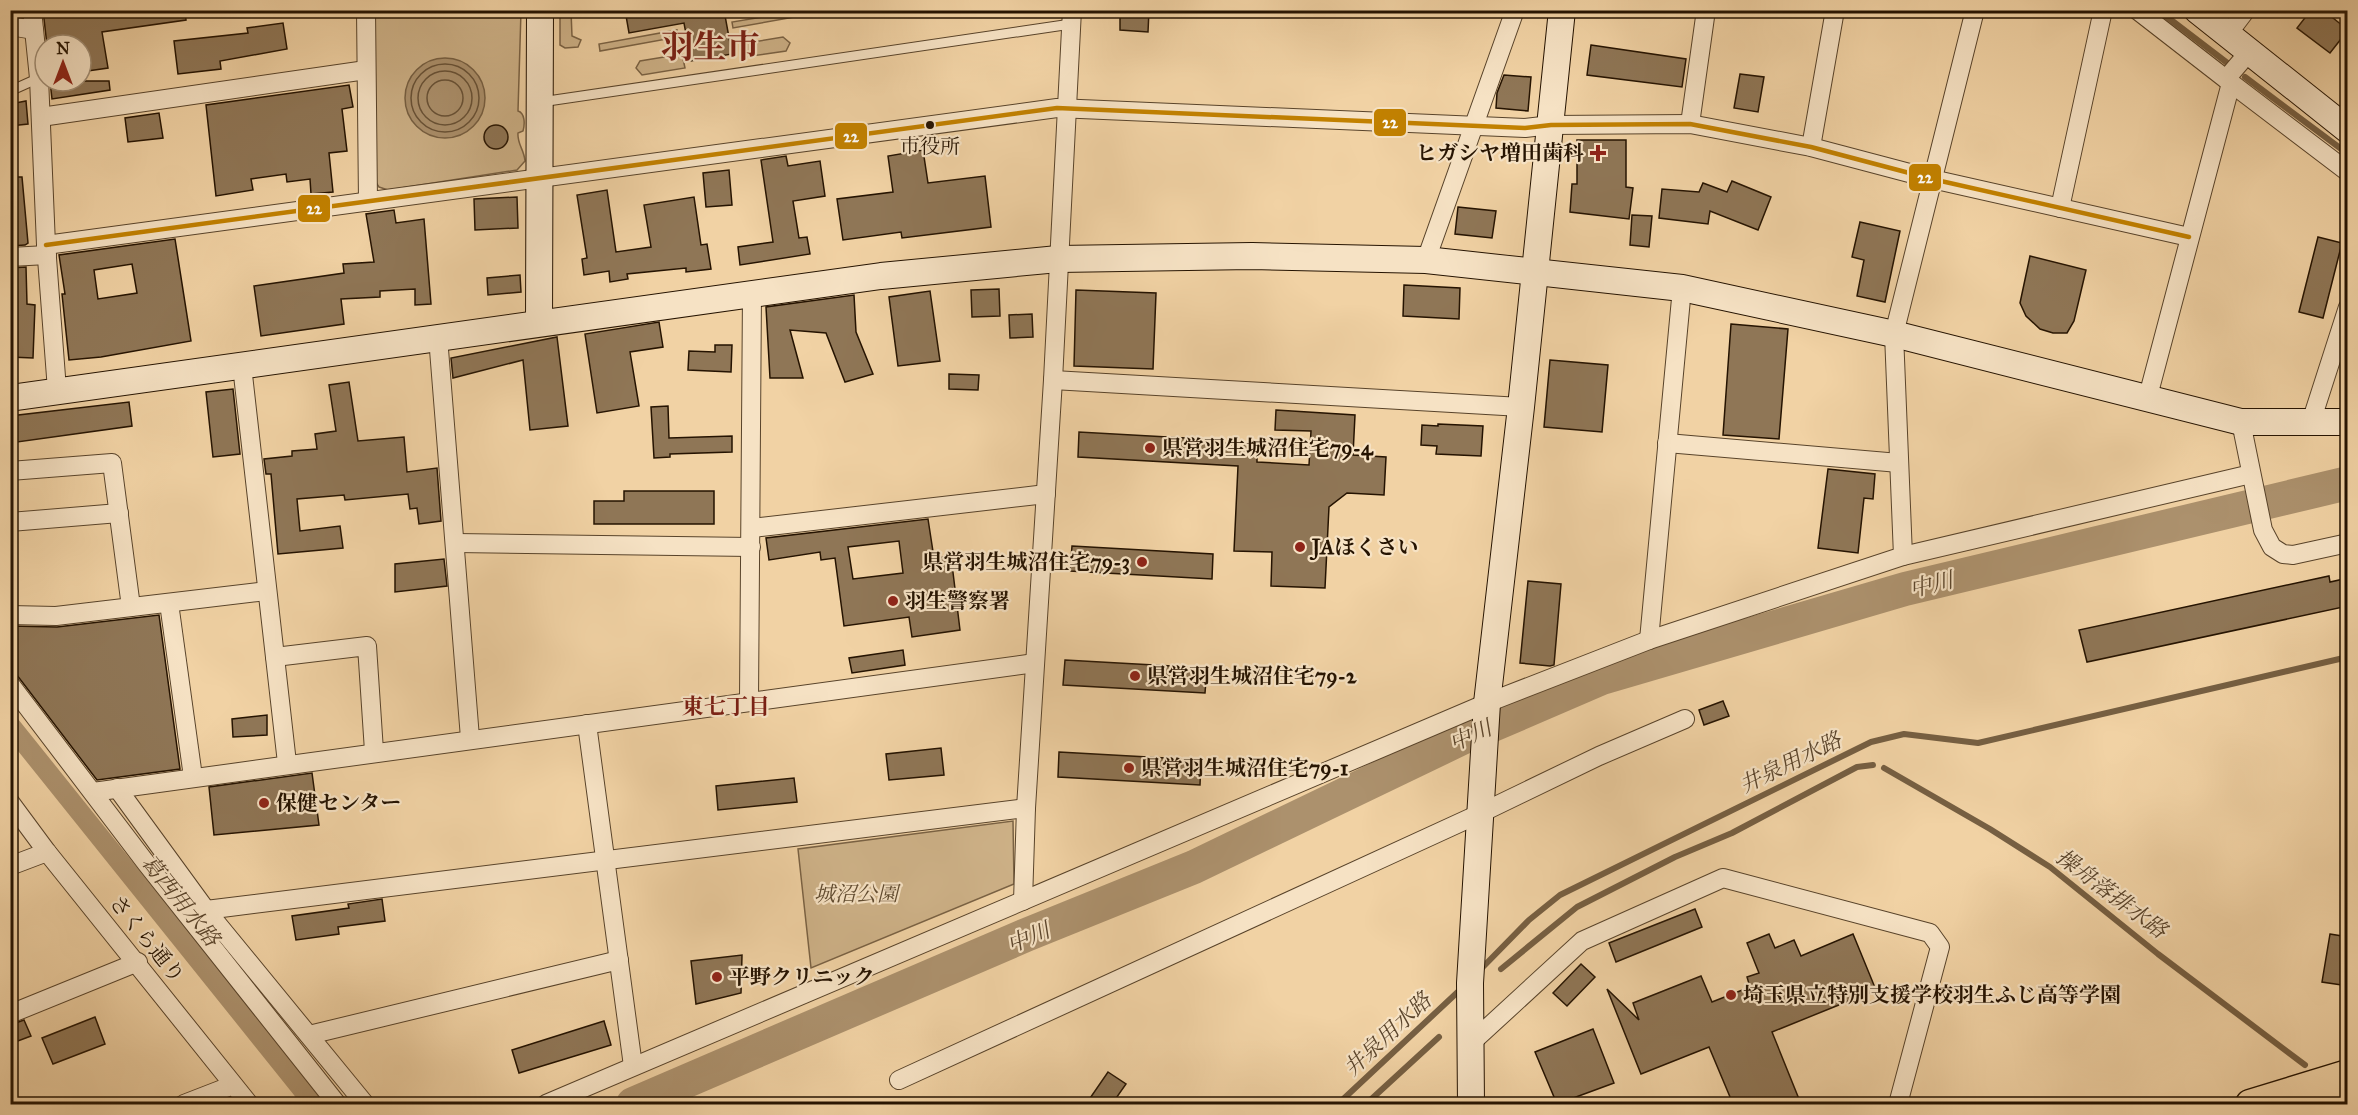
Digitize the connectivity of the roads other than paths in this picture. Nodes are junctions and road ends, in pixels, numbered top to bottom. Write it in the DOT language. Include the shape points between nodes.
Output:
graph roads {
  1 [pos="32,10"];
  2 [pos="366,10"];
  3 [pos="540,10"];
  4 [pos="1515,10"];
  5 [pos="1562,10"];
  6 [pos="1706,10"];
  7 [pos="1835,10"];
  8 [pos="1975,10"];
  9 [pos="2103,10"];
  10 [pos="2137,10"];
  11 [pos="2197,10"];
  12 [pos="2246,10"];
  13 [pos="1072,17"];
  14 [pos="10,26"];
  15 [pos="34,30"];
  16 [pos="34,33"];
  17 [pos="2227,35"];
  18 [pos="2249,52"];
  19 [pos="366,70"];
  20 [pos="33,81"];
  21 [pos="2229,81"];
  22 [pos="10,92"];
  23 [pos="40,93"];
  24 [pos="538,102"];
  25 [pos="1067,108"];
  26 [pos="41,117"];
  27 [pos="1690,124"];
  28 [pos="1551,125"];
  29 [pos="1474,126"];
  30 [pos="2348,130"];
  31 [pos="1811,147"];
  32 [pos="2348,172"];
  33 [pos="540,179"];
  34 [pos="1932,179"];
  35 [pos="368,202"];
  36 [pos="2060,208"];
  37 [pos="2189,237"];
  38 [pos="47,250"];
  39 [pos="10,257"];
  40 [pos="1058,259"];
  41 [pos="1426,260"];
  42 [pos="1535,270"];
  43 [pos="1682,288"];
  44 [pos="752,292"];
  45 [pos="2348,307"];
  46 [pos="539,322"];
  47 [pos="1894,334"];
  48 [pos="438,337"];
  49 [pos="242,366"];
  50 [pos="1053,380"];
  51 [pos="57,390"];
  52 [pos="10,398"];
  53 [pos="2147,400"];
  54 [pos="1521,407"];
  55 [pos="2241,422"];
  56 [pos="2311,422"];
  57 [pos="2348,422"];
  58 [pos="1667,443"];
  59 [pos="1899,463"];
  60 [pos="10,471"];
  61 [pos="2252,481"];
  62 [pos="1046,494"];
  63 [pos="119,513"];
  64 [pos="10,522"];
  65 [pos="752,528"];
  66 [pos="456,543"];
  67 [pos="2348,543"];
  68 [pos="751,547"];
  69 [pos="1903,556"];
  70 [pos="267,591"];
  71 [pos="170,603"];
  72 [pos="131,607"];
  73 [pos="10,615"];
  74 [pos="1649,640"];
  75 [pos="275,657"];
  76 [pos="1035,663"];
  77 [pos="10,684"];
  78 [pos="749,700"];
  79 [pos="1487,704"];
  80 [pos="1685,720"];
  81 [pos="587,724"];
  82 [pos="470,738"];
  83 [pos="374,751"];
  84 [pos="287,763"];
  85 [pos="193,777"];
  86 [pos="117,788"];
  87 [pos="93,792"];
  88 [pos="10,802"];
  89 [pos="1026,808"];
  90 [pos="1481,813"];
  91 [pos="47,852"];
  92 [pos="606,862"];
  93 [pos="10,866"];
  94 [pos="1023,901"];
  95 [pos="206,910"];
  96 [pos="619,960"];
  97 [pos="138,962"];
  98 [pos="10,1014"];
  99 [pos="309,1035"];
  100 [pos="1470,1044"];
  101 [pos="633,1066"];
  102 [pos="2348,1074"];
  103 [pos="899,1080"];
  104 [pos="233,1084"];
  105 [pos="2348,1100"];
  106 [pos="184,1104"];
  107 [pos="249,1104"];
  108 [pos="337,1104"];
  109 [pos="365,1104"];
  110 [pos="546,1104"];
  111 [pos="1471,1104"];
  112 [pos="1898,1104"];
  113 [pos="2250,1104"];
  114 [pos="2332,1104"];
  1 -- 15 [label="street"];
  2 -- 19 [label="street"];
  3 -- 24 [label="street"];
  4 -- 29 [label="street"];
  5 -- 28 [label="street"];
  6 -- 27 [label="street"];
  7 -- 31 [label="street"];
  8 -- 34 [label="street"];
  9 -- 36 [label="street"];
  10 -- 21 [label="street"];
  11 -- 17 [label="street"];
  12 -- 17 [label="street"];
  13 -- 24 [label="lane"];
  13 -- 25 [label="street"];
  14 -- 15 [label="street"];
  15 -- 16 [label="street"];
  17 -- 18 [label="street"];
  18 -- 21 [label="street"];
  18 -- 30 [label="street"];
  19 -- 26 [label="street"];
  19 -- 35 [label="street"];
  20 -- 22 [label="lane"];
  21 -- 32 [label="street"];
  21 -- 37 [label="street"];
  23 -- 26 [label="street"];
  24 -- 33 [label="street"];
  25 -- 29 [label="street"];
  25 -- 33 [label="street"];
  25 -- 40 [label="street"];
  26 -- 38 [label="street"];
  27 -- 28 [label="street"];
  27 -- 31 [label="street"];
  28 -- 29 [label="street"];
  28 -- 42 [label="street"];
  29 -- 41 [label="street"];
  31 -- 34 [label="street"];
  33 -- 35 [label="street"];
  33 -- 46 [label="street"];
  34 -- 36 [label="street"];
  34 -- 47 [label="street"];
  35 -- 38 [label="street"];
  36 -- 37 [label="street"];
  37 -- 53 [label="street"];
  38 -- 39 [label="street"];
  38 -- 51 [label="street"];
  40 -- 41 [label="street" via="1252,256"];
  40 -- 44 [label="street"];
  40 -- 50 [label="street"];
  41 -- 42 [label="street"];
  42 -- 43 [label="street"];
  42 -- 54 [label="street"];
  43 -- 47 [label="street"];
  43 -- 58 [label="street"];
  44 -- 46 [label="street"];
  44 -- 65 [label="street"];
  45 -- 56 [label="street"];
  46 -- 48 [label="street"];
  47 -- 53 [label="street"];
  47 -- 59 [label="street"];
  48 -- 49 [label="street"];
  48 -- 66 [label="street"];
  49 -- 51 [label="street"];
  49 -- 70 [label="street"];
  50 -- 54 [label="street"];
  50 -- 62 [label="street"];
  51 -- 52 [label="street"];
  53 -- 55 [label="street"];
  54 -- 79 [label="street"];
  55 -- 56 [label="street"];
  55 -- 61 [label="street"];
  56 -- 57 [label="street"];
  58 -- 59 [label="street"];
  58 -- 74 [label="street"];
  59 -- 69 [label="street"];
  60 -- 63 [label="street" via="112,463"];
  61 -- 67 [label="street" via="2263,530 2272,547 2293,555"];
  61 -- 69 [label="street"];
  62 -- 65 [label="street"];
  62 -- 76 [label="street"];
  63 -- 64 [label="street"];
  63 -- 72 [label="street"];
  65 -- 68 [label="street"];
  66 -- 68 [label="street"];
  66 -- 82 [label="street"];
  68 -- 78 [label="street"];
  69 -- 74 [label="street"];
  70 -- 71 [label="street"];
  70 -- 75 [label="street"];
  71 -- 72 [label="street"];
  71 -- 85 [label="street"];
  72 -- 73 [label="street" via="56,616"];
  74 -- 79 [label="street"];
  75 -- 83 [label="street" via="367,646"];
  75 -- 84 [label="street"];
  76 -- 78 [label="street"];
  76 -- 89 [label="street"];
  77 -- 87 [label="street"];
  78 -- 81 [label="street"];
  79 -- 90 [label="street"];
  79 -- 94 [label="street"];
  80 -- 90 [label="street"];
  81 -- 82 [label="street"];
  81 -- 92 [label="street"];
  82 -- 83 [label="street"];
  83 -- 84 [label="street"];
  84 -- 85 [label="street"];
  85 -- 86 [label="street"];
  86 -- 87 [label="street"];
  86 -- 95 [label="street"];
  87 -- 108 [label="street"];
  88 -- 91 [label="street, さくら通り"];
  89 -- 92 [label="street"];
  89 -- 94 [label="street"];
  90 -- 100 [label="street"];
  90 -- 103 [label="street"];
  91 -- 93 [label="street"];
  91 -- 97 [label="street, さくら通り"];
  92 -- 95 [label="street"];
  92 -- 96 [label="street"];
  94 -- 101 [label="street"];
  95 -- 99 [label="street"];
  96 -- 99 [label="street"];
  96 -- 101 [label="street"];
  97 -- 98 [label="street"];
  97 -- 104 [label="street, さくら通り"];
  99 -- 109 [label="street"];
  100 -- 111 [label="street"];
  100 -- 112 [label="street" via="1582,941 1724,878 1930,933 1940,947"];
  101 -- 110 [label="street"];
  102 -- 113 [label="main road"];
  104 -- 106 [label="street"];
  104 -- 107 [label="street, さくら通り"];
  105 -- 114 [label="main road"];
}
